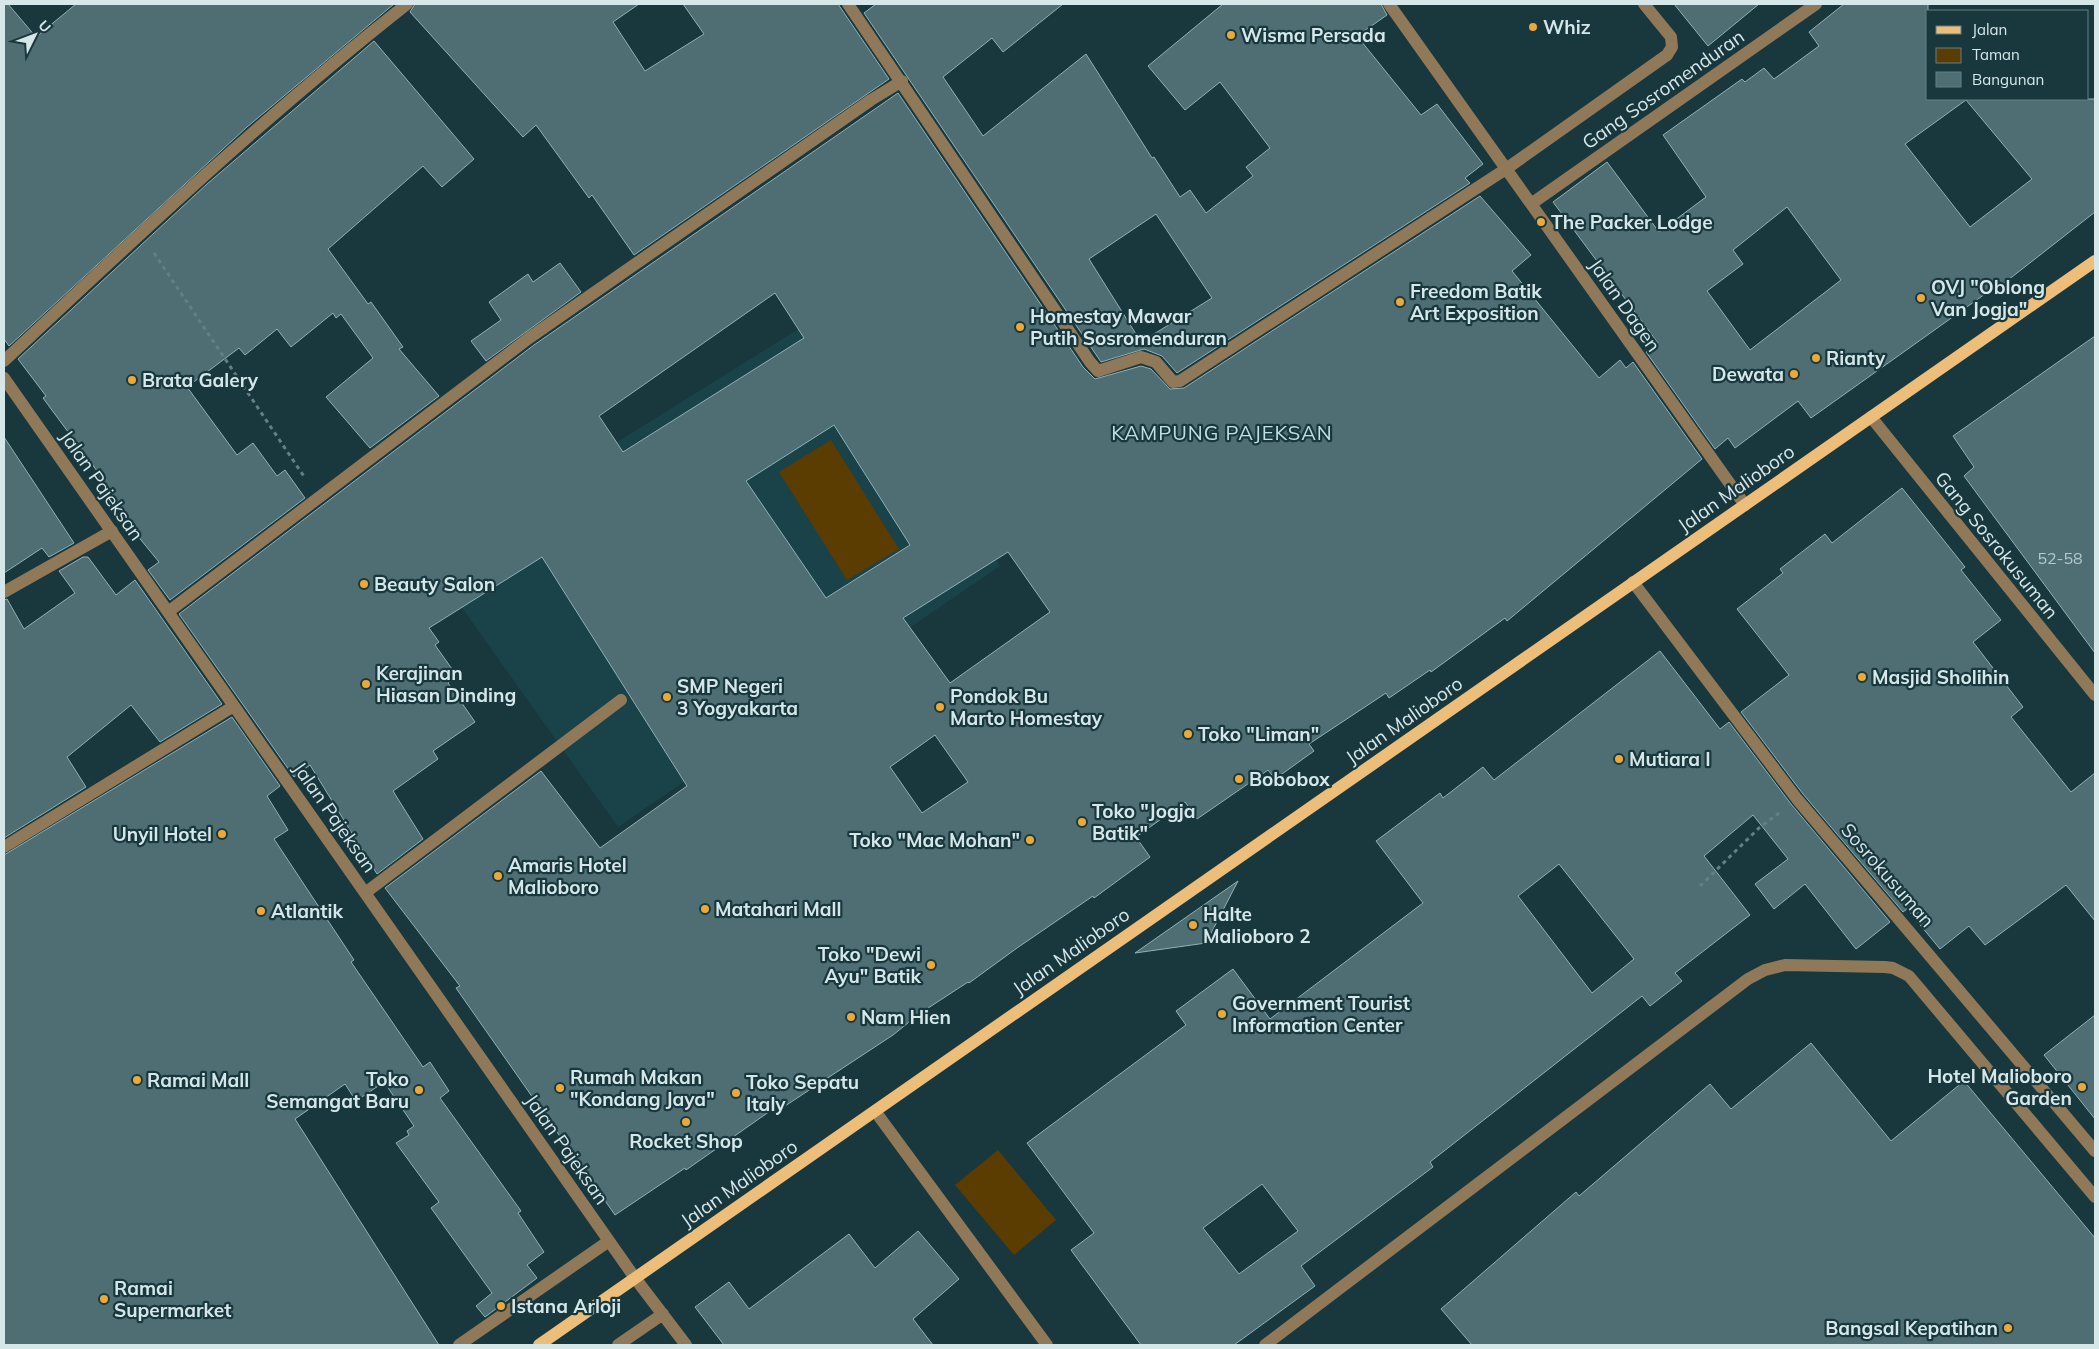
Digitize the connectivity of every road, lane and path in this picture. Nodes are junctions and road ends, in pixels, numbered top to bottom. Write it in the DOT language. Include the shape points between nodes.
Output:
graph roads {
  1 [pos="407,4"];
  2 [pos="848,4"];
  3 [pos="1389,4"];
  4 [pos="1644,4"];
  5 [pos="1816,4"];
  6 [pos="902,81"];
  7 [pos="1506,169"];
  8 [pos="1531,204"];
  9 [pos="142,234"];
  10 [pos="2095,261"];
  11 [pos="4,361"];
  12 [pos="5,381"];
  13 [pos="1870,418"];
  14 [pos="318,498"];
  15 [pos="1745,505"];
  16 [pos="112,531"];
  17 [pos="1633,582"];
  18 [pos="4,592"];
  19 [pos="168,612"];
  20 [pos="2095,695"];
  21 [pos="621,700"];
  22 [pos="234,706"];
  23 [pos="1797,799"];
  24 [pos="4,847"];
  25 [pos="1700,886"];
  26 [pos="365,892"];
  27 [pos="875,1111"];
  28 [pos="2095,1151"];
  29 [pos="2095,1197"];
  30 [pos="609,1241"];
  31 [pos="635,1278"];
  32 [pos="663,1314"];
  33 [pos="459,1345"];
  34 [pos="539,1345"];
  35 [pos="618,1345"];
  36 [pos="686,1345"];
  37 [pos="1047,1345"];
  38 [pos="1265,1345"];
  1 -- 9 [label="street" via="329,65"];
  2 -- 6 [label="street"];
  3 -- 7 [label="street, Jalan Dagen"];
  4 -- 7 [label="street" via="1671,37 1672,48 1667,55"];
  5 -- 8 [label="street, Gang Sosromenduran"];
  6 -- 7 [label="street" via="1098,371 1141,357 1156,362 1173,382 1180,381"];
  6 -- 14 [label="street" via="530,338"];
  7 -- 8 [label="street, Jalan Dagen"];
  8 -- 15 [label="street, Jalan Dagen"];
  9 -- 11 [label="street"];
  9 -- 14 [label="path"];
  10 -- 13 [label="main road, Jalan Malioboro"];
  12 -- 16 [label="street, Jalan Pajeksan"];
  13 -- 15 [label="main road, Jalan Malioboro"];
  13 -- 20 [label="street, Gang Sosrokusuman"];
  14 -- 19 [label="street"];
  15 -- 17 [label="main road, Jalan Malioboro"];
  16 -- 18 [label="street"];
  16 -- 19 [label="street, Jalan Pajeksan"];
  17 -- 23 [label="street, Sosrokusuman"];
  17 -- 27 [label="main road, Jalan Malioboro"];
  19 -- 22 [label="street, Jalan Pajeksan"];
  21 -- 26 [label="street"];
  22 -- 24 [label="street"];
  22 -- 26 [label="street, Jalan Pajeksan"];
  23 -- 25 [label="path" via="1759,828"];
  23 -- 28 [label="street, Sosrokusuman"];
  26 -- 30 [label="street, Jalan Pajeksan"];
  27 -- 31 [label="main road, Jalan Malioboro"];
  27 -- 37 [label="street"];
  29 -- 38 [label="street" via="1909,976 1885,966 1774,967 1748,979"];
  30 -- 31 [label="street, Jalan Pajeksan"];
  30 -- 33 [label="street"];
  31 -- 32 [label="street, Jalan Pajeksan"];
  31 -- 34 [label="main road, Jalan Malioboro"];
  32 -- 35 [label="street"];
  32 -- 36 [label="street, Jalan Pajeksan"];
}
